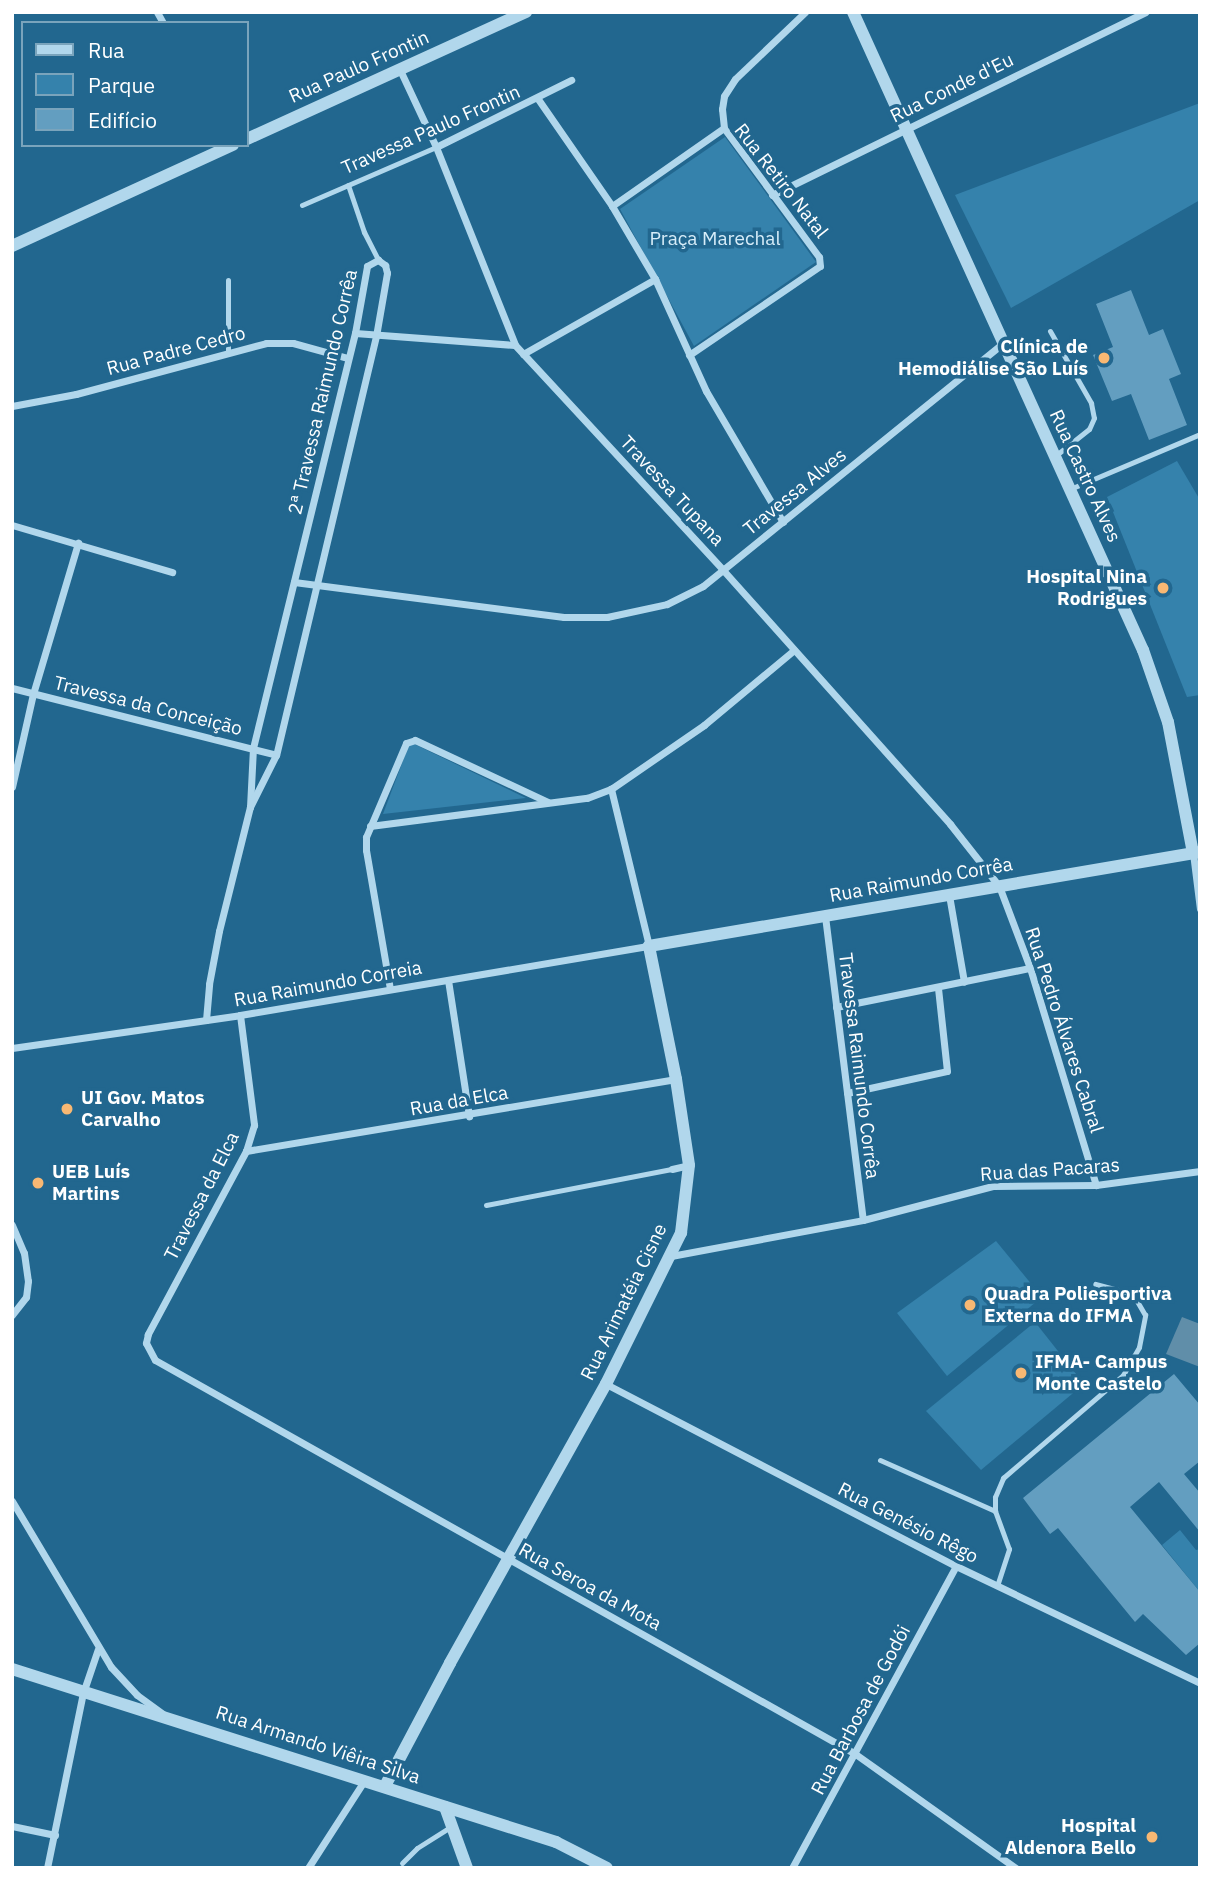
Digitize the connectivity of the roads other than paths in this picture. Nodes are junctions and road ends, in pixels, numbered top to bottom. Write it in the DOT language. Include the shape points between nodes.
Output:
graph roads {
  1 [pos="526,12"];
  2 [pos="805,12"];
  3 [pos="853,12"];
  4 [pos="1142,13"];
  5 [pos="400,70"];
  6 [pos="571,80"];
  7 [pos="538,99"];
  8 [pos="724,128"];
  9 [pos="906,128"];
  10 [pos="248,139"];
  11 [pos="229,147"];
  12 [pos="436,147"];
  13 [pos="348,185"];
  14 [pos="772,195"];
  15 [pos="302,205"];
  16 [pos="612,206"];
  17 [pos="12,246"];
  18 [pos="378,260"];
  19 [pos="655,279"];
  20 [pos="228,281"];
  21 [pos="1050,331"];
  22 [pos="355,333"];
  23 [pos="376,335"];
  24 [pos="1002,344"];
  25 [pos="515,345"];
  26 [pos="228,352"];
  27 [pos="523,354"];
  28 [pos="689,355"];
  29 [pos="348,358"];
  30 [pos="12,407"];
  31 [pos="1200,434"];
  32 [pos="1055,456"];
  33 [pos="1070,489"];
  34 [pos="783,522"];
  35 [pos="12,525"];
  36 [pos="78,543"];
  37 [pos="723,570"];
  38 [pos="172,572"];
  39 [pos="294,582"];
  40 [pos="315,586"];
  41 [pos="794,650"];
  42 [pos="12,688"];
  43 [pos="33,694"];
  44 [pos="253,748"];
  45 [pos="276,755"];
  46 [pos="12,788"];
  47 [pos="611,789"];
  48 [pos="550,803"];
  49 [pos="250,807"];
  50 [pos="370,827"];
  51 [pos="1196,853"];
  52 [pos="999,886"];
  53 [pos="948,895"];
  54 [pos="1200,909"];
  55 [pos="825,916"];
  56 [pos="649,946"];
  57 [pos="1030,968"];
  58 [pos="448,980"];
  59 [pos="964,982"];
  60 [pos="938,988"];
  61 [pos="390,989"];
  62 [pos="836,1007"];
  63 [pos="240,1015"];
  64 [pos="206,1020"];
  65 [pos="12,1048"];
  66 [pos="677,1079"];
  67 [pos="847,1093"];
  68 [pos="469,1116"];
  69 [pos="246,1151"];
  70 [pos="690,1165"];
  71 [pos="672,1169"];
  72 [pos="1200,1171"];
  73 [pos="1096,1185"];
  74 [pos="486,1205"];
  75 [pos="863,1220"];
  76 [pos="12,1225"];
  77 [pos="671,1256"];
  78 [pos="1095,1284"];
  79 [pos="12,1315"];
  80 [pos="146,1343"];
  81 [pos="606,1384"];
  82 [pos="880,1460"];
  83 [pos="12,1502"];
  84 [pos="995,1511"];
  85 [pos="509,1559"];
  86 [pos="956,1566"];
  87 [pos="997,1586"];
  88 [pos="98,1649"];
  89 [pos="12,1670"];
  90 [pos="1200,1683"];
  91 [pos="83,1693"];
  92 [pos="169,1717"];
  93 [pos="854,1753"];
  94 [pos="364,1781"];
  95 [pos="385,1786"];
  96 [pos="445,1807"];
  97 [pos="12,1826"];
  98 [pos="452,1826"];
  99 [pos="55,1835"];
  100 [pos="402,1863"];
  101 [pos="47,1868"];
  102 [pos="308,1868"];
  103 [pos="467,1868"];
  104 [pos="607,1868"];
  105 [pos="792,1868"];
  106 [pos="1016,1868"];
  1 -- 5 [label="street, Rua Paulo Frontin"];
  2 -- 8 [label="street" via="735,79 724,96"];
  3 -- 9 [label="street, Rua Castro Alves"];
  4 -- 9 [label="street, Rua Conde d'Eu"];
  5 -- 10 [label="street, Rua Paulo Frontin"];
  5 -- 12 [label="street, Travessa Tupana"];
  6 -- 7 [label="street, Travessa Paulo Frontin"];
  7 -- 12 [label="street, Travessa Paulo Frontin"];
  7 -- 16 [label="street"];
  8 -- 14 [label="street, Rua Retiro Natal"];
  8 -- 16 [label="street, Rua Retiro Natal"];
  9 -- 14 [label="street, Rua Conde d'Eu"];
  9 -- 24 [label="street, Rua Castro Alves"];
  11 -- 17 [label="street"];
  12 -- 13 [label="lane, Travessa Paulo Frontin"];
  12 -- 25 [label="street, Travessa Tupana"];
  13 -- 15 [label="lane, Travessa Paulo Frontin"];
  13 -- 18 [label="lane"];
  14 -- 28 [label="street, Rua Retiro Natal" via="819,257 820,265"];
  16 -- 19 [label="street"];
  18 -- 22 [label="street, 2ª Travessa Raimundo Corrêa" via="367,266"];
  18 -- 23 [label="street, 2ª Travessa Raimundo Corrêa" via="387,273"];
  19 -- 27 [label="street"];
  19 -- 28 [label="street"];
  20 -- 26 [label="lane"];
  21 -- 32 [label="lane" via="1091,403 1094,418 1089,429"];
  22 -- 23 [label="street"];
  22 -- 29 [label="street, 2ª Travessa Raimundo Corrêa"];
  23 -- 25 [label="street"];
  23 -- 40 [label="street, 2ª Travessa Raimundo Corrêa"];
  24 -- 32 [label="street, Rua Castro Alves"];
  24 -- 34 [label="street, Travessa Alves"];
  25 -- 27 [label="street, Travessa Tupana"];
  26 -- 29 [label="street, Rua Padre Cedro" via="265,343 293,343"];
  26 -- 30 [label="street, Rua Padre Cedro"];
  27 -- 37 [label="street, Travessa Tupana"];
  28 -- 34 [label="street" via="718,414"];
  29 -- 39 [label="street, 2ª Travessa Raimundo Corrêa"];
  31 -- 33 [label="lane"];
  32 -- 33 [label="street, Rua Castro Alves"];
  33 -- 51 [label="street, Rua Castro Alves" via="1119,593 1168,722"];
  34 -- 37 [label="street, Travessa Alves"];
  35 -- 36 [label="street"];
  36 -- 38 [label="street"];
  36 -- 43 [label="street"];
  37 -- 40 [label="street, Travessa Alves" via="667,604 607,617 495,610"];
  37 -- 41 [label="street, Travessa Tupana"];
  39 -- 40 [label="street, Travessa Alves"];
  39 -- 44 [label="street, 2ª Travessa Raimundo Corrêa"];
  40 -- 45 [label="street, 2ª Travessa Raimundo Corrêa"];
  41 -- 47 [label="street" via="704,724"];
  41 -- 52 [label="street, Travessa Tupana" via="950,824"];
  42 -- 43 [label="street, Travessa da Conceição"];
  43 -- 44 [label="street, Travessa da Conceição"];
  43 -- 46 [label="street"];
  44 -- 45 [label="street, Travessa da Conceição"];
  44 -- 49 [label="street, 2ª Travessa Raimundo Corrêa"];
  45 -- 49 [label="street, 2ª Travessa Raimundo Corrêa"];
  47 -- 48 [label="street"];
  47 -- 56 [label="street, Rua Arimatéia Cisne"];
  48 -- 50 [label="street"];
  48 -- 50 [label="street" via="410,740"];
  49 -- 64 [label="street" via="219,931"];
  50 -- 61 [label="street" via="366,850"];
  51 -- 52 [label="street, Rua Raimundo Corrêa"];
  51 -- 54 [label="street"];
  52 -- 53 [label="street, Rua Raimundo Corrêa"];
  52 -- 57 [label="street, Rua Pedro Álvares Cabral"];
  53 -- 55 [label="street, Rua Raimundo Corrêa"];
  53 -- 59 [label="street"];
  55 -- 56 [label="street, Rua Raimundo Corrêa"];
  55 -- 62 [label="street, Travessa Raimundo Corrêa"];
  56 -- 58 [label="street, Rua Raimundo Correia"];
  56 -- 66 [label="street, Rua Arimatéia Cisne"];
  57 -- 59 [label="street"];
  57 -- 73 [label="street, Rua Pedro Álvares Cabral"];
  58 -- 61 [label="street, Rua Raimundo Correia"];
  58 -- 68 [label="street"];
  59 -- 60 [label="street"];
  60 -- 62 [label="street"];
  60 -- 67 [label="street" via="947,1071"];
  61 -- 63 [label="street, Rua Raimundo Correia"];
  62 -- 67 [label="street, Travessa Raimundo Corrêa"];
  63 -- 64 [label="street, Rua Raimundo Correia"];
  63 -- 69 [label="street, Travessa da Elca" via="254,1111"];
  64 -- 65 [label="street, Rua Raimundo Correia"];
  66 -- 68 [label="street, Rua da Elca"];
  66 -- 70 [label="street, Rua Arimatéia Cisne"];
  67 -- 75 [label="street, Travessa Raimundo Corrêa"];
  68 -- 69 [label="street, Rua da Elca"];
  69 -- 80 [label="street, Travessa da Elca"];
  70 -- 71 [label="street"];
  70 -- 77 [label="street, Rua Arimatéia Cisne" via="681,1233"];
  71 -- 74 [label="lane"];
  72 -- 73 [label="street, Rua das Pacaras"];
  73 -- 75 [label="street, Rua das Pacaras" via="993,1186"];
  75 -- 77 [label="street, Rua das Pacaras"];
  76 -- 79 [label="street" via="24,1253 28,1281 26,1297"];
  77 -- 81 [label="street, Rua Arimatéia Cisne"];
  78 -- 84 [label="lane" via="1133,1294 1145,1315 1139,1347 1123,1375 1003,1478"];
  80 -- 85 [label="street, Rua Seroa da Mota" via="149,1353 163,1366"];
  81 -- 85 [label="street, Rua Arimatéia Cisne"];
  81 -- 86 [label="street, Rua Genésio Rêgo"];
  82 -- 84 [label="lane"];
  83 -- 88 [label="street"];
  84 -- 87 [label="lane" via="1009,1549"];
  85 -- 93 [label="street, Rua Seroa da Mota"];
  85 -- 95 [label="street, Rua Arimatéia Cisne"];
  86 -- 87 [label="street, Rua Genésio Rêgo"];
  86 -- 93 [label="street, Rua Barbosa de Godói"];
  87 -- 90 [label="street, Rua Genésio Rêgo"];
  88 -- 91 [label="street"];
  88 -- 92 [label="street" via="131,1689"];
  89 -- 91 [label="street, Rua Armando Viêira Silva"];
  91 -- 92 [label="street, Rua Armando Viêira Silva"];
  91 -- 99 [label="street"];
  92 -- 94 [label="street, Rua Armando Viêira Silva"];
  93 -- 105 [label="street, Rua Barbosa de Godói"];
  93 -- 106 [label="street, Rua Seroa da Mota"];
  94 -- 95 [label="street, Rua Armando Viêira Silva"];
  94 -- 102 [label="street"];
  95 -- 96 [label="street, Rua Armando Viêira Silva"];
  96 -- 98 [label="street"];
  96 -- 104 [label="street, Rua Armando Viêira Silva" via="556,1842"];
  97 -- 99 [label="street"];
  98 -- 100 [label="lane"];
  98 -- 103 [label="street"];
  99 -- 101 [label="street"];
}
